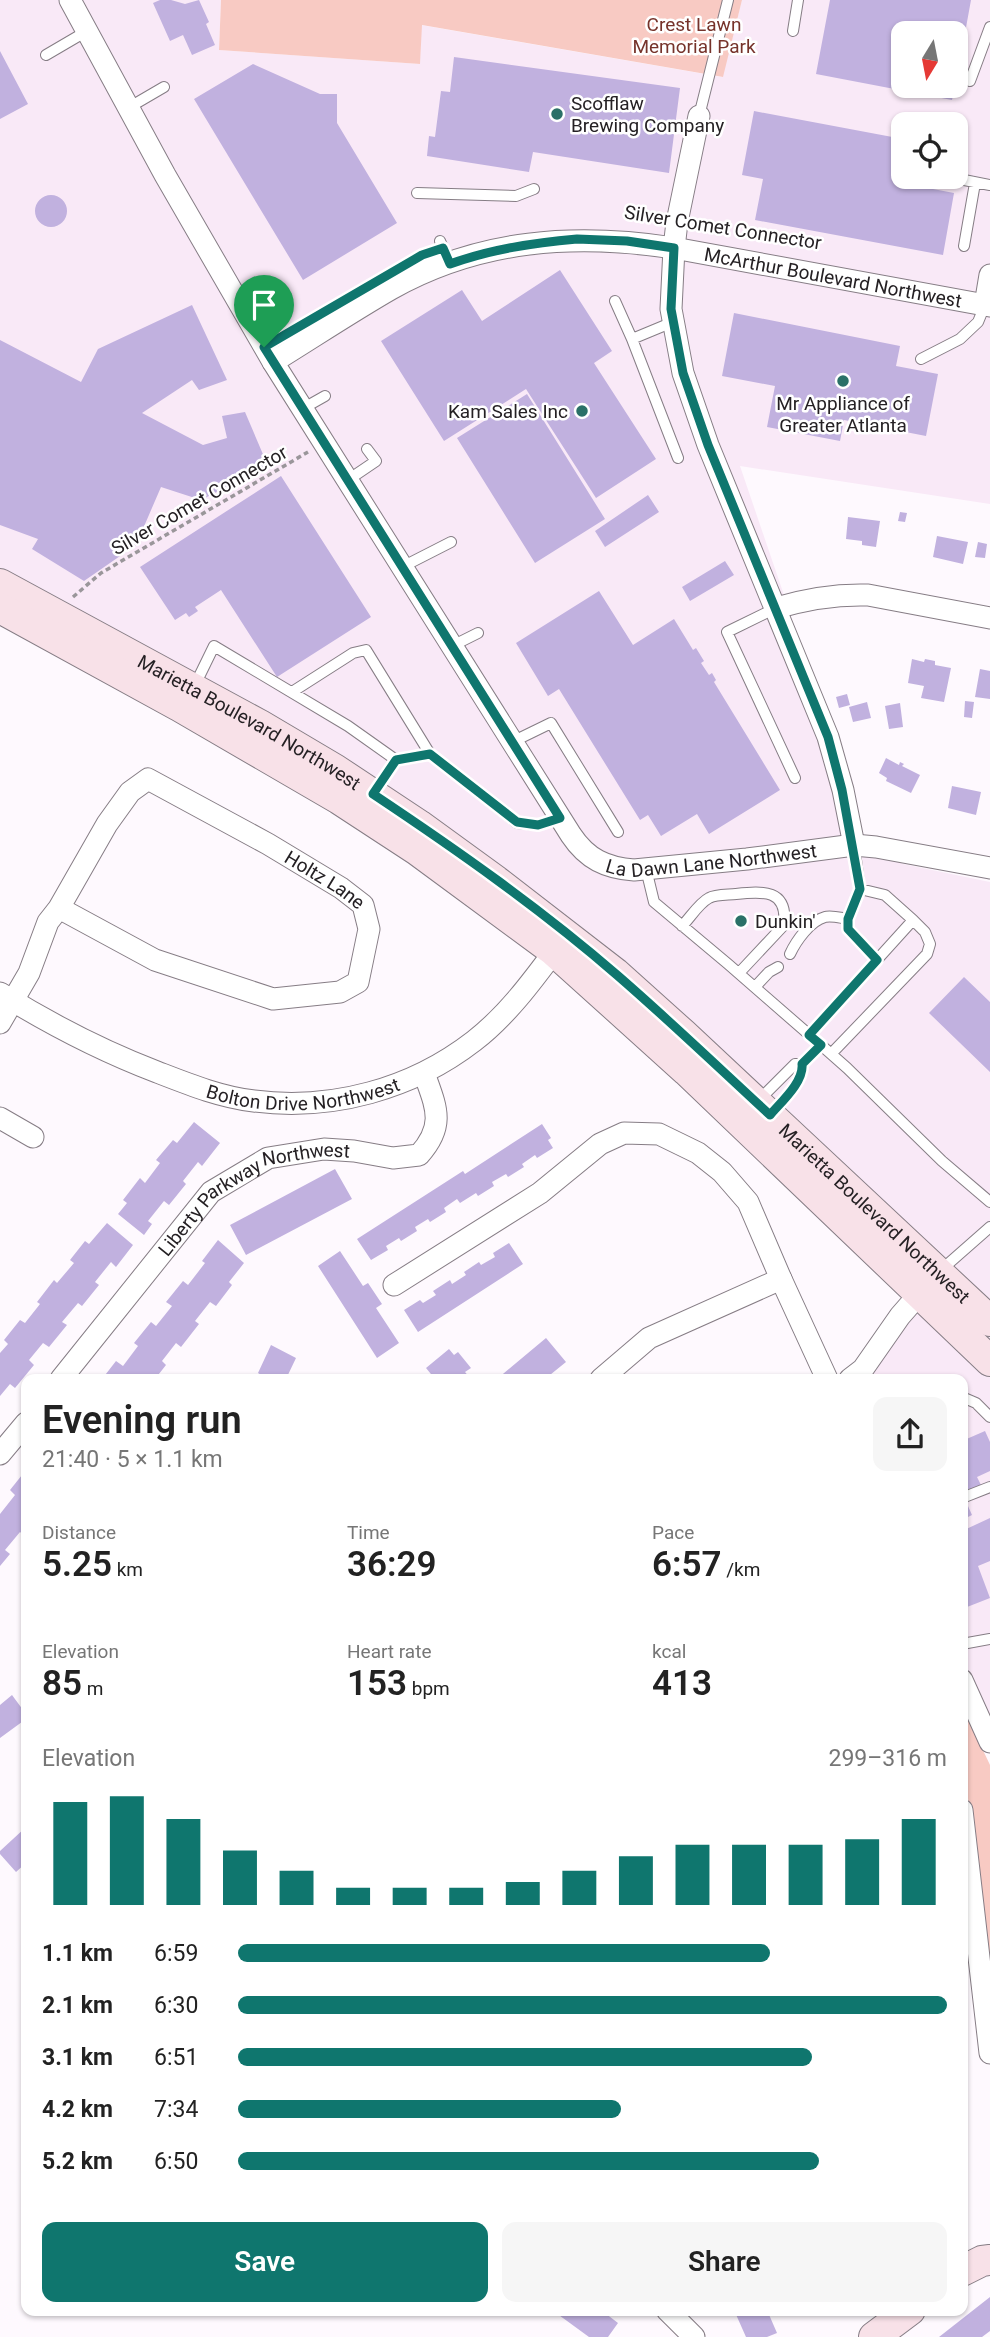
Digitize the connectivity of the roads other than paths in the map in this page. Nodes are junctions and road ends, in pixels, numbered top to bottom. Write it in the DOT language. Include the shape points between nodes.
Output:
graph roads {
  1 [pos="70,0"];
  2 [pos="728,0"];
  3 [pos="798,0"];
  4 [pos="990,27"];
  5 [pos="87,31"];
  6 [pos="793,31"];
  7 [pos="46,55"];
  8 [pos="970,81"];
  9 [pos="164,88"];
  10 [pos="128,108"];
  11 [pos="699,116"];
  12 [pos="968,181"];
  13 [pos="975,183"];
  14 [pos="990,186"];
  15 [pos="534,189"];
  16 [pos="417,193"];
  17 [pos="440,240"];
  18 [pos="964,246"];
  19 [pos="674,248"];
  20 [pos="450,264"];
  21 [pos="990,275"];
  22 [pos="615,301"];
  23 [pos="987,305"];
  24 [pos="673,322"];
  25 [pos="632,339"];
  26 [pos="921,359"];
  27 [pos="273,362"];
  28 [pos="325,396"];
  29 [pos="302,409"];
  30 [pos="368,449"];
  31 [pos="678,458"];
  32 [pos="348,480"];
  33 [pos="451,542"];
  34 [pos="402,567"];
  35 [pos="0,584"];
  36 [pos="0,608"];
  37 [pos="776,608"];
  38 [pos="990,618"];
  39 [pos="478,633"];
  40 [pos="452,646"];
  41 [pos="194,688"];
  42 [pos="292,692"];
  43 [pos="512,741"];
  44 [pos="430,754"];
  45 [pos="396,760"];
  46 [pos="795,778"];
  47 [pos="373,794"];
  48 [pos="565,826"];
  49 [pos="618,832"];
  50 [pos="854,845"];
  51 [pos="990,868"];
  52 [pos="646,869"];
  53 [pos="860,889"];
  54 [pos="59,908"];
  55 [pos="848,919"];
  56 [pos="913,920"];
  57 [pos="682,926"];
  58 [pos="561,943"];
  59 [pos="789,949"];
  60 [pos="877,960"];
  61 [pos="774,966"];
  62 [pos="739,973"];
  63 [pos="755,987"];
  64 [pos="7,997"];
  65 [pos="0,1023"];
  66 [pos="809,1035"];
  67 [pos="821,1045"];
  68 [pos="831,1054"];
  69 [pos="802,1064"];
  70 [pos="424,1073"];
  71 [pos="763,1109"];
  72 [pos="0,1118"];
  73 [pos="33,1137"];
  74 [pos="990,1202"];
  75 [pos="990,1227"];
  76 [pos="781,1279"];
  77 [pos="929,1284"];
  78 [pos="394,1285"];
  79 [pos="990,1321"];
  80 [pos="990,1362"];
  81 [pos="65,1374"];
  82 [pos="607,1374"];
  83 [pos="825,1374"];
  84 [pos="856,1374"];
  85 [pos="968,1400"];
  86 [pos="990,1418"];
  87 [pos="21,1429"];
  88 [pos="0,1454"];
  89 [pos="990,1487"];
  90 [pos="968,1496"];
  91 [pos="990,1639"];
  92 [pos="968,1643"];
  93 [pos="968,1695"];
  94 [pos="990,1742"];
  95 [pos="968,1862"];
  96 [pos="990,2053"];
  97 [pos="990,2260"];
  98 [pos="968,2269"];
  99 [pos="673,2316"];
  100 [pos="902,2316"];
  101 [pos="694,2337"];
  102 [pos="874,2337"];
  1 -- 5 [label="street, La Dawn Lane Northwest"];
  2 -- 11 [label="lane"];
  3 -- 6 [label="lane"];
  4 -- 8 [label="lane"];
  5 -- 7 [label="lane"];
  5 -- 10 [label="street, La Dawn Lane Northwest"];
  9 -- 10 [label="lane"];
  10 -- 27 [label="street, La Dawn Lane Northwest"];
  11 -- 19 [label="street"];
  12 -- 13 [label="lane"];
  13 -- 14 [label="lane"];
  13 -- 18 [label="lane"];
  15 -- 16 [label="lane" via="516,196"];
  17 -- 20 [label="lane"];
  19 -- 20 [label="street, McArthur Boulevard Northwest" via="577,239 527,244"];
  19 -- 23 [label="street, McArthur Boulevard Northwest"];
  19 -- 24 [label="street"];
  20 -- 27 [label="street, McArthur Boulevard Northwest" via="392,289"];
  21 -- 23 [label="street"];
  22 -- 25 [label="lane"];
  23 -- 26 [label="lane" via="978,322 960,339"];
  24 -- 25 [label="lane"];
  24 -- 37 [label="street" via="683,373 708,445"];
  25 -- 31 [label="lane"];
  27 -- 29 [label="street, La Dawn Lane Northwest"];
  28 -- 29 [label="lane"];
  29 -- 32 [label="street, La Dawn Lane Northwest"];
  30 -- 32 [label="lane" via="376,461"];
  32 -- 34 [label="street, La Dawn Lane Northwest"];
  33 -- 34 [label="lane"];
  34 -- 40 [label="street, La Dawn Lane Northwest"];
  35 -- 41 [label="main road, Marietta Boulevard Northwest"];
  36 -- 58 [label="main road" via="339,799"];
  37 -- 38 [label="street" via="848,594"];
  37 -- 46 [label="lane" via="727,632"];
  37 -- 50 [label="street" via="828,737"];
  39 -- 40 [label="lane"];
  40 -- 43 [label="street, La Dawn Lane Northwest"];
  41 -- 42 [label="lane" via="214,646"];
  41 -- 47 [label="main road, Marietta Boulevard Northwest"];
  42 -- 44 [label="lane" via="353,653 366,650"];
  42 -- 45 [label="lane"];
  43 -- 48 [label="street, La Dawn Lane Northwest"];
  43 -- 49 [label="lane" via="551,723"];
  44 -- 45 [label="lane"];
  44 -- 48 [label="lane" via="517,822"];
  45 -- 47 [label="lane"];
  47 -- 58 [label="main road, Marietta Boulevard Northwest" via="441,841"];
  48 -- 52 [label="street, La Dawn Lane Northwest" via="591,858 604,865"];
  50 -- 51 [label="street, La Dawn Lane Northwest"];
  50 -- 52 [label="street, La Dawn Lane Northwest"];
  50 -- 53 [label="lane"];
  52 -- 57 [label="lane" via="654,902"];
  53 -- 55 [label="lane"];
  53 -- 56 [label="lane" via="886,895"];
  54 -- 54 [label="street, Holtz Lane" via="107,824 130,792 148,779 341,888 363,905 369,929 358,982 341,992 273,999 155,960"];
  54 -- 64 [label="street, Holtz Lane" via="48,922 29,972"];
  55 -- 59 [label="lane" via="826,916"];
  55 -- 60 [label="lane" via="848,929"];
  56 -- 60 [label="lane"];
  56 -- 68 [label="lane" via="930,944 927,954"];
  57 -- 62 [label="lane"];
  57 -- 62 [label="lane" via="709,897 757,891 777,897 783,905 784,925"];
  58 -- 70 [label="street, Bolton Drive Northwest" via="494,1024"];
  58 -- 71 [label="main road, Marietta Boulevard Northwest" via="654,1008"];
  58 -- 77 [label="main road" via="687,1071"];
  60 -- 66 [label="lane"];
  61 -- 63 [label="lane"];
  62 -- 63 [label="lane"];
  63 -- 66 [label="lane"];
  64 -- 65 [label="street, Holtz Lane"];
  64 -- 70 [label="street, Bolton Drive Northwest" via="118,1057 202,1089 251,1101 337,1100"];
  66 -- 67 [label="lane"];
  67 -- 68 [label="lane"];
  67 -- 69 [label="lane"];
  68 -- 74 [label="lane"];
  69 -- 71 [label="lane" via="795,1064"];
  69 -- 71 [label="lane" via="798,1080"];
  70 -- 81 [label="street, Liberty Parkway Northwest" via="438,1119 432,1140 419,1155 393,1158 324,1149 268,1158 211,1192"];
  71 -- 77 [label="main road, Marietta Boulevard Northwest"];
  72 -- 73 [label="street"];
  75 -- 77 [label="lane"];
  76 -- 78 [label="street" via="748,1202 722,1172 698,1153 659,1134 624,1133 600,1144 540,1193"];
  76 -- 82 [label="street" via="649,1338"];
  76 -- 83 [label="street"];
  77 -- 79 [label="main road, Marietta Boulevard Northwest"];
  77 -- 80 [label="main road"];
  77 -- 84 [label="street"];
  85 -- 86 [label="lane"];
  87 -- 88 [label="street"];
  89 -- 90 [label="lane"];
  91 -- 92 [label="lane"];
  93 -- 94 [label="street"];
  95 -- 96 [label="street"];
  97 -- 98 [label="main road"];
  99 -- 101 [label="street"];
  100 -- 102 [label="main road"];
}
